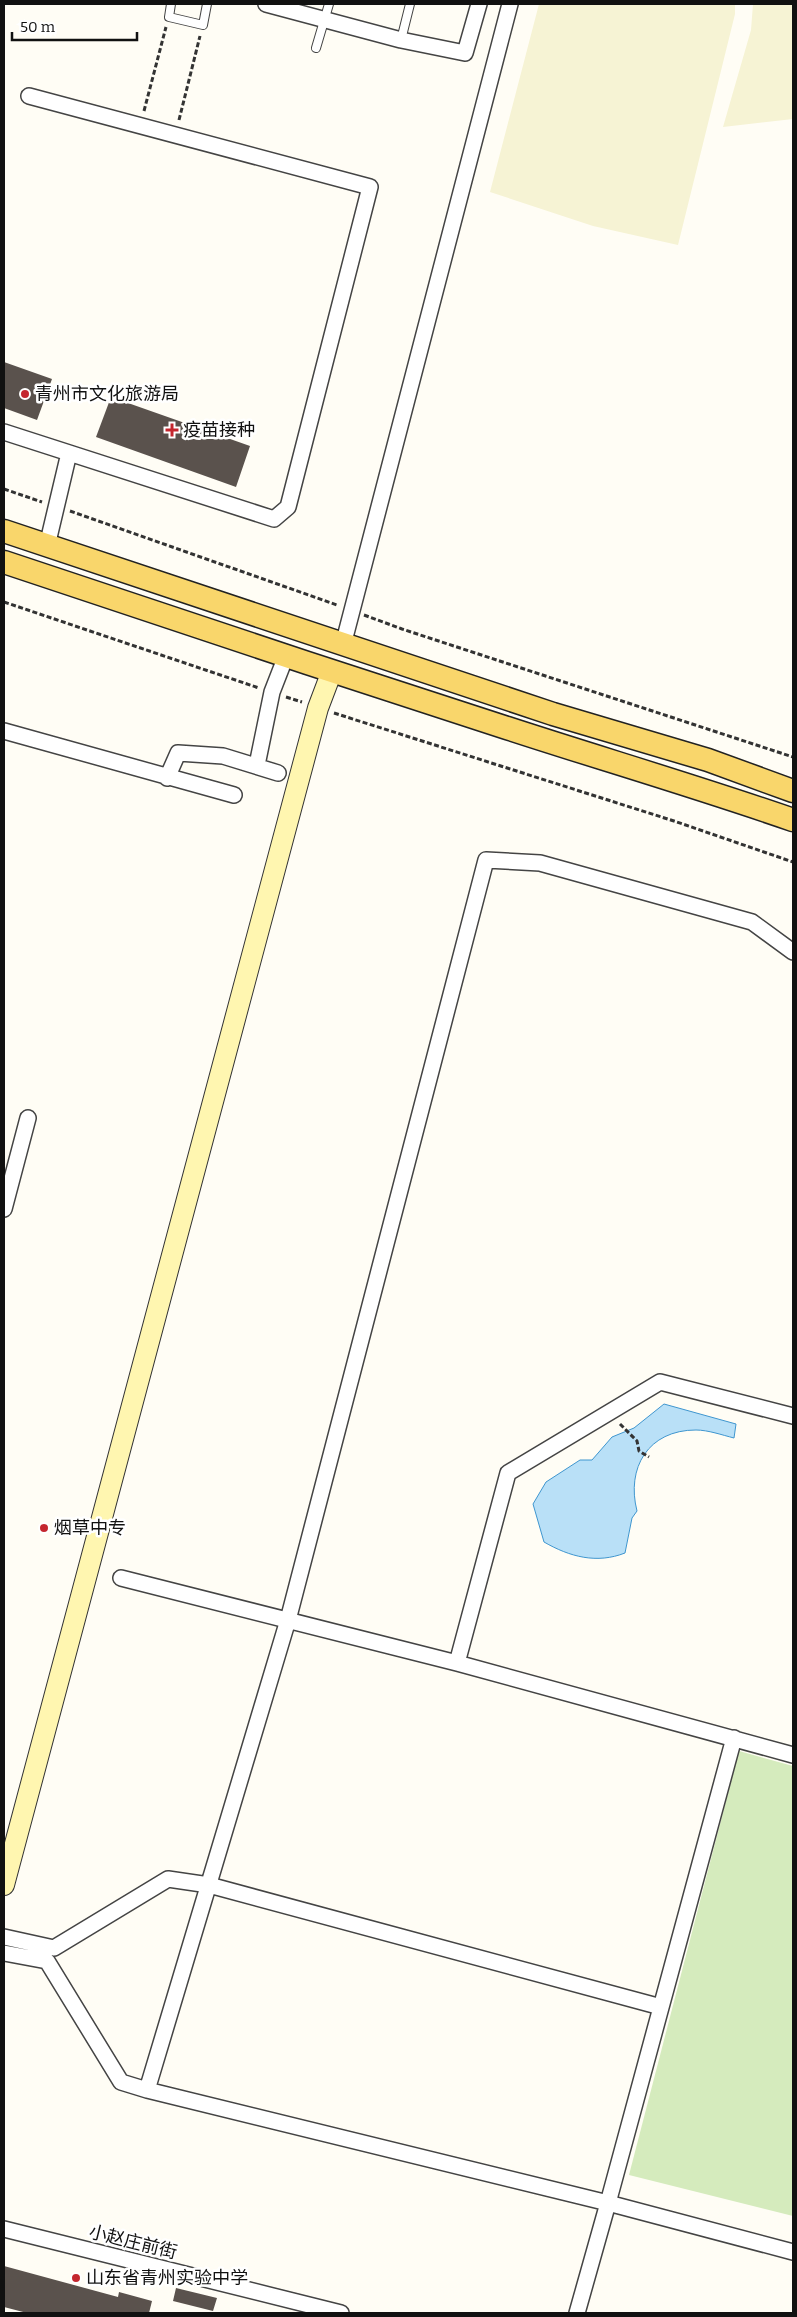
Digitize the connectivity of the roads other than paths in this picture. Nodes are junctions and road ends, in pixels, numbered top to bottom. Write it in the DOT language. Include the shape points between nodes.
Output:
graph roads {
  1 [pos="172,4"];
  2 [pos="208,4"];
  3 [pos="266,4"];
  4 [pos="329,4"];
  5 [pos="410,4"];
  6 [pos="478,4"];
  7 [pos="510,4"];
  8 [pos="325,21"];
  9 [pos="401,40"];
  10 [pos="316,48"];
  11 [pos="29,96"];
  12 [pos="4,432"];
  13 [pos="69,453"];
  14 [pos="4,531"];
  15 [pos="47,546"];
  16 [pos="4,562"];
  17 [pos="343,645"];
  18 [pos="286,656"];
  19 [pos="332,671"];
  20 [pos="4,732"];
  21 [pos="257,766"];
  22 [pos="278,773"];
  23 [pos="167,778"];
  24 [pos="793,791"];
  25 [pos="234,795"];
  26 [pos="793,820"];
  27 [pos="793,952"];
  28 [pos="28,1118"];
  29 [pos="4,1209"];
  30 [pos="793,1416"];
  31 [pos="121,1578"];
  32 [pos="288,1620"];
  33 [pos="457,1663"];
  34 [pos="734,1738"];
  35 [pos="793,1755"];
  36 [pos="4,1885"];
  37 [pos="209,1885"];
  38 [pos="4,1937"];
  39 [pos="4,1953"];
  40 [pos="661,2007"];
  41 [pos="147,2090"];
  42 [pos="608,2203"];
  43 [pos="4,2229"];
  44 [pos="793,2252"];
  45 [pos="341,2313"];
  46 [pos="577,2313"];
  1 -- 2 [label="lane" via="169,17 203,25"];
  3 -- 8 [label="street"];
  4 -- 8 [label="lane"];
  5 -- 9 [label="lane"];
  6 -- 9 [label="street" via="465,53"];
  7 -- 17 [label="street"];
  8 -- 9 [label="street"];
  8 -- 10 [label="lane"];
  11 -- 13 [label="street" via="370,187 288,507 274,519"];
  12 -- 13 [label="street"];
  13 -- 15 [label="street"];
  14 -- 15 [label="main road"];
  15 -- 17 [label="main road"];
  16 -- 18 [label="main road"];
  17 -- 24 [label="main road" via="553,714 708,760"];
  18 -- 19 [label="main road"];
  18 -- 21 [label="street" via="272,692"];
  19 -- 26 [label="main road"];
  19 -- 36 [label="street" via="318,708"];
  20 -- 23 [label="street"];
  21 -- 22 [label="street"];
  21 -- 23 [label="street" via="223,756 178,753"];
  23 -- 25 [label="street"];
  27 -- 32 [label="street" via="752,922 540,863 486,860"];
  28 -- 29 [label="street"];
  30 -- 33 [label="street" via="660,1382 508,1473"];
  31 -- 32 [label="street"];
  32 -- 33 [label="street"];
  32 -- 37 [label="street"];
  33 -- 34 [label="street"];
  34 -- 35 [label="street"];
  34 -- 40 [label="street"];
  37 -- 38 [label="street" via="168,1878 54,1948"];
  37 -- 40 [label="street"];
  37 -- 41 [label="street"];
  39 -- 41 [label="street" via="47,1961 121,2082"];
  40 -- 42 [label="street"];
  41 -- 42 [label="street"];
  42 -- 44 [label="street"];
  42 -- 46 [label="street"];
  43 -- 45 [label="street, 小赵庄前街"];
}
